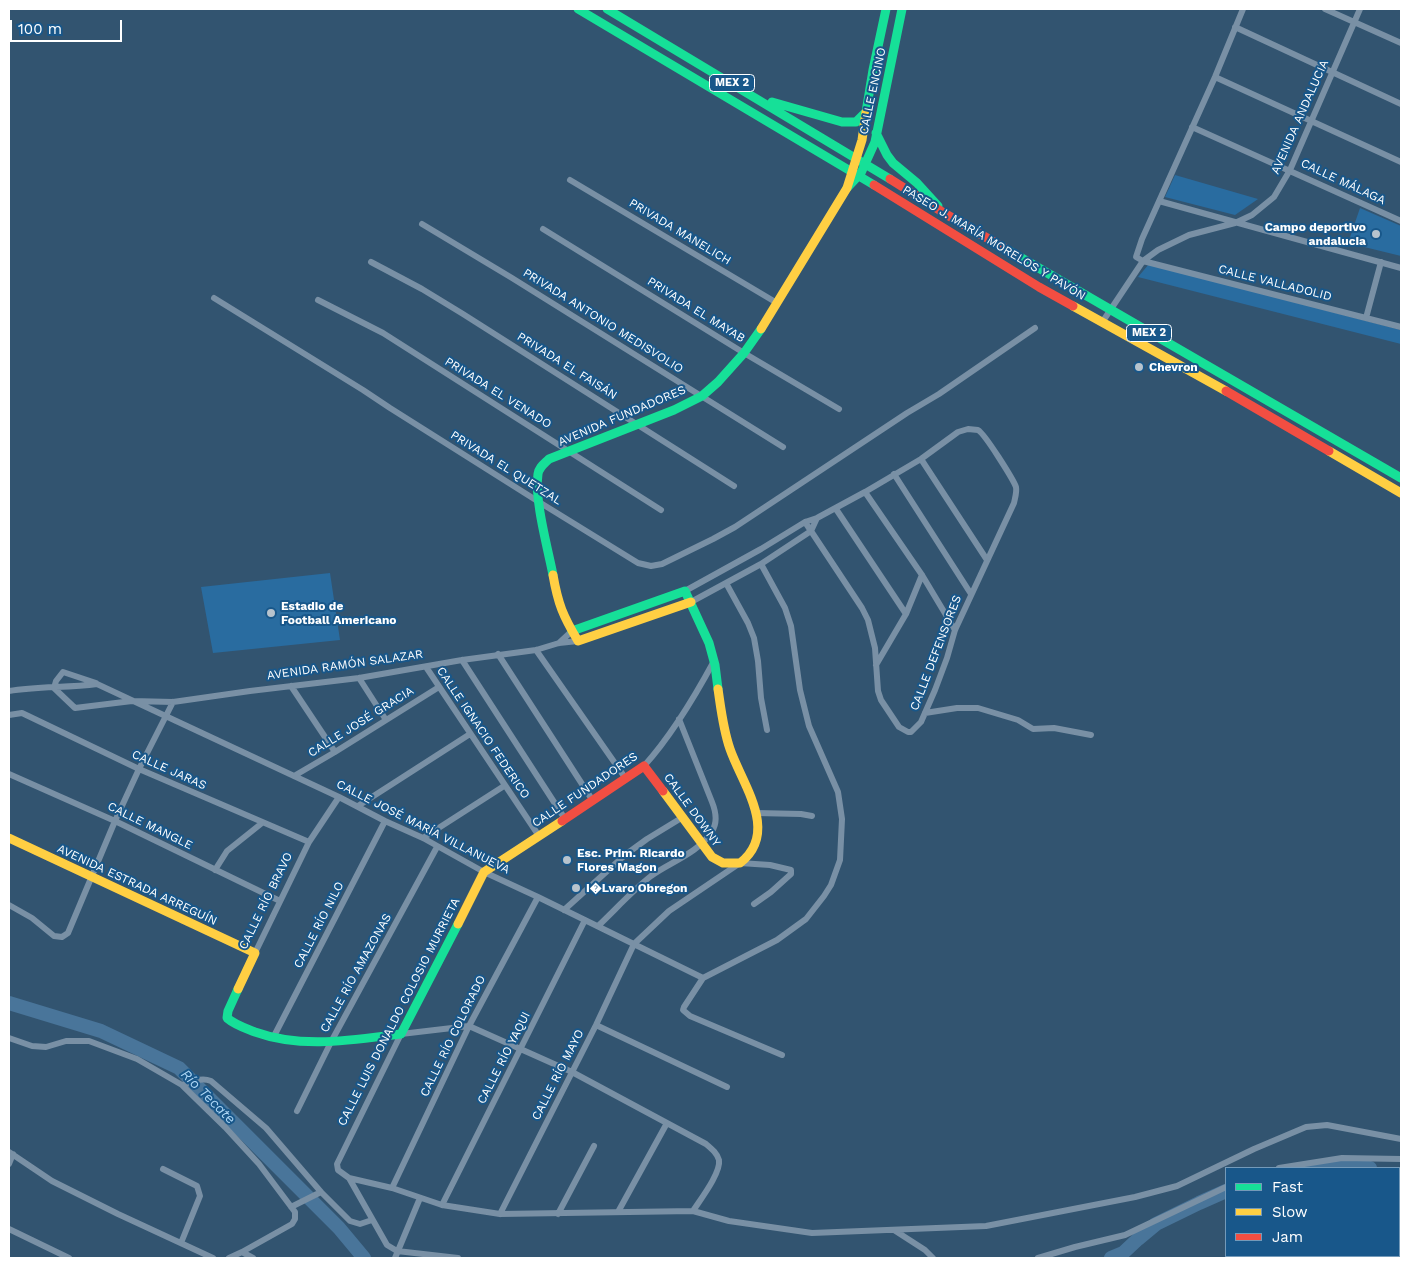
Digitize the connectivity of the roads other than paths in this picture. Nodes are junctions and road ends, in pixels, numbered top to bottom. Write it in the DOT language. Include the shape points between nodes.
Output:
graph roads {
  1 [pos="578,9"];
  2 [pos="607,9"];
  3 [pos="886,9"];
  4 [pos="902,9"];
  5 [pos="1243,9"];
  6 [pos="1325,9"];
  7 [pos="1360,9"];
  8 [pos="1354,22"];
  9 [pos="1235,27"];
  10 [pos="1401,43"];
  11 [pos="1332,73"];
  12 [pos="1215,77"];
  13 [pos="754,96"];
  14 [pos="1401,104"];
  15 [pos="866,112"];
  16 [pos="1311,122"];
  17 [pos="1192,128"];
  18 [pos="876,133"];
  19 [pos="857,158"];
  20 [pos="1401,162"];
  21 [pos="866,164"];
  22 [pos="1290,170"];
  23 [pos="855,174"];
  24 [pos="570,180"];
  25 [pos="1159,201"];
  26 [pos="944,213"];
  27 [pos="1401,221"];
  28 [pos="1235,223"];
  29 [pos="422,224"];
  30 [pos="543,229"];
  31 [pos="1143,261"];
  32 [pos="371,262"];
  33 [pos="1381,262"];
  34 [pos="1401,268"];
  35 [pos="214,298"];
  36 [pos="318,300"];
  37 [pos="778,303"];
  38 [pos="1110,310"];
  39 [pos="1366,318"];
  40 [pos="1103,321"];
  41 [pos="1401,327"];
  42 [pos="1036,328"];
  43 [pos="744,353"];
  44 [pos="702,396"];
  45 [pos="839,409"];
  46 [pos="639,424"];
  47 [pos="783,447"];
  48 [pos="570,452"];
  49 [pos="921,459"];
  50 [pos="894,474"];
  51 [pos="1401,478"];
  52 [pos="734,486"];
  53 [pos="865,492"];
  54 [pos="1401,493"];
  55 [pos="1015,497"];
  56 [pos="539,502"];
  57 [pos="836,509"];
  58 [pos="661,510"];
  59 [pos="817,518"];
  60 [pos="805,522"];
  61 [pos="811,531"];
  62 [pos="987,560"];
  63 [pos="761,564"];
  64 [pos="922,575"];
  65 [pos="726,582"];
  66 [pos="686,591"];
  67 [pos="971,594"];
  68 [pos="691,602"];
  69 [pos="906,614"];
  70 [pos="955,630"];
  71 [pos="572,631"];
  72 [pos="578,641"];
  73 [pos="559,643"];
  74 [pos="536,650"];
  75 [pos="498,654"];
  76 [pos="462,660"];
  77 [pos="714,661"];
  78 [pos="876,666"];
  79 [pos="426,667"];
  80 [pos="360,678"];
  81 [pos="97,684"];
  82 [pos="291,686"];
  83 [pos="439,687"];
  84 [pos="54,688"];
  85 [pos="9,691"];
  86 [pos="132,701"];
  87 [pos="174,702"];
  88 [pos="925,713"];
  89 [pos="9,715"];
  90 [pos="166,717"];
  91 [pos="679,719"];
  92 [pos="386,720"];
  93 [pos="767,730"];
  94 [pos="470,734"];
  95 [pos="1091,736"];
  96 [pos="335,752"];
  97 [pos="644,766"];
  98 [pos="139,769"];
  99 [pos="9,774"];
  100 [pos="294,776"];
  101 [pos="626,779"];
  102 [pos="504,786"];
  103 [pos="339,797"];
  104 [pos="593,801"];
  105 [pos="358,806"];
  106 [pos="756,813"];
  107 [pos="812,816"];
  108 [pos="683,817"];
  109 [pos="565,818"];
  110 [pos="115,821"];
  111 [pos="385,821"];
  112 [pos="262,823"];
  113 [pos="539,836"];
  114 [pos="9,838"];
  115 [pos="423,838"];
  116 [pos="309,842"];
  117 [pos="701,844"];
  118 [pos="437,847"];
  119 [pos="740,863"];
  120 [pos="215,870"];
  121 [pos="484,872"];
  122 [pos="90,877"];
  123 [pos="538,896"];
  124 [pos="280,901"];
  125 [pos="9,904"];
  126 [pos="754,904"];
  127 [pos="564,910"];
  128 [pos="585,920"];
  129 [pos="598,926"];
  130 [pos="634,944"];
  131 [pos="255,953"];
  132 [pos="703,978"];
  133 [pos="596,1025"];
  134 [pos="468,1026"];
  135 [pos="401,1034"];
  136 [pos="9,1038"];
  137 [pos="273,1038"];
  138 [pos="331,1042"];
  139 [pos="520,1051"];
  140 [pos="782,1055"];
  141 [pos="572,1072"];
  142 [pos="182,1085"];
  143 [pos="727,1087"];
  144 [pos="296,1111"];
  145 [pos="667,1123"];
  146 [pos="1401,1137"];
  147 [pos="594,1146"];
  148 [pos="11,1153"];
  149 [pos="1401,1159"];
  150 [pos="9,1164"];
  151 [pos="1284,1167"];
  152 [pos="163,1169"];
  153 [pos="349,1178"];
  154 [pos="1225,1187"];
  155 [pos="392,1188"];
  156 [pos="321,1192"];
  157 [pos="420,1198"];
  158 [pos="442,1205"];
  159 [pos="290,1206"];
  160 [pos="693,1211"];
  161 [pos="618,1212"];
  162 [pos="500,1214"];
  163 [pos="558,1214"];
  164 [pos="372,1220"];
  165 [pos="9,1229"];
  166 [pos="893,1230"];
  167 [pos="181,1243"];
  168 [pos="397,1251"];
  169 [pos="242,1252"];
  170 [pos="69,1258"];
  171 [pos="213,1258"];
  172 [pos="229,1258"];
  173 [pos="253,1258"];
  174 [pos="395,1258"];
  175 [pos="446,1258"];
  176 [pos="458,1258"];
  177 [pos="933,1258"];
  178 [pos="1038,1258"];
  1 -- 23 [label="main road, PASEO J. MARÍA MORELOS Y PAVÓN / MEX 2"];
  2 -- 13 [label="main road, PASEO J. MARÍA MORELOS Y PAVÓN / MEX 2"];
  3 -- 15 [label="main road, CALLE ENCINO"];
  4 -- 18 [label="main road, CALLE ENCINO"];
  5 -- 9 [label="street"];
  6 -- 8 [label="street"];
  7 -- 8 [label="street, AVENIDA ANDALUCIA"];
  8 -- 10 [label="street"];
  8 -- 11 [label="street, AVENIDA ANDALUCIA"];
  9 -- 11 [label="street"];
  9 -- 12 [label="street"];
  11 -- 14 [label="street"];
  11 -- 16 [label="street, AVENIDA ANDALUCIA"];
  12 -- 16 [label="street"];
  12 -- 17 [label="street"];
  13 -- 15 [label="main road" via="842,122 856,122"];
  13 -- 19 [label="main road, PASEO J. MARÍA MORELOS Y PAVÓN / MEX 2"];
  15 -- 19 [label="main road, CALLE ENCINO"];
  16 -- 20 [label="street"];
  16 -- 22 [label="street, AVENIDA ANDALUCIA"];
  17 -- 22 [label="street, CALLE MÁLAGA"];
  17 -- 25 [label="street"];
  18 -- 21 [label="main road, CALLE ENCINO"];
  18 -- 26 [label="main road" via="886,155 925,190"];
  19 -- 21 [label="main road, PASEO J. MARÍA MORELOS Y PAVÓN / MEX 2"];
  19 -- 23 [label="main road, CALLE ENCINO"];
  21 -- 23 [label="main road, CALLE ENCINO"];
  21 -- 26 [label="main road, PASEO J. MARÍA MORELOS Y PAVÓN / MEX 2"];
  22 -- 27 [label="street, CALLE MÁLAGA"];
  22 -- 28 [label="street, AVENIDA ANDALUCIA" via="1274,197 1252,215"];
  23 -- 37 [label="main road, AVENIDA FUNDADORES"];
  23 -- 40 [label="main road, PASEO J. MARÍA MORELOS Y PAVÓN / MEX 2" via="1039,287"];
  24 -- 37 [label="street, PRIVADA MANELICH"];
  25 -- 28 [label="street"];
  25 -- 31 [label="street" via="1136,257"];
  26 -- 38 [label="main road, PASEO J. MARÍA MORELOS Y PAVÓN / MEX 2"];
  28 -- 31 [label="street, AVENIDA ANDALUCIA" via="1189,235 1166,245"];
  28 -- 33 [label="street"];
  29 -- 44 [label="street, PRIVADA ANTONIO MEDISVOLIO"];
  30 -- 43 [label="street, PRIVADA EL MAYAB"];
  31 -- 38 [label="street, AVENIDA ANDALUCIA"];
  31 -- 39 [label="street, CALLE VALLADOLID"];
  32 -- 46 [label="street, PRIVADA EL FAISÁN" via="422,289"];
  33 -- 34 [label="street"];
  33 -- 39 [label="street"];
  35 -- 56 [label="street, PRIVADA EL QUETZAL"];
  36 -- 48 [label="street, PRIVADA EL VENADO" via="383,333"];
  37 -- 43 [label="main road, AVENIDA FUNDADORES"];
  38 -- 40 [label="street, AVENIDA ANDALUCIA"];
  38 -- 51 [label="main road, PASEO J. MARÍA MORELOS Y PAVÓN / MEX 2"];
  39 -- 41 [label="street, CALLE VALLADOLID"];
  40 -- 54 [label="main road, PASEO J. MARÍA MORELOS Y PAVÓN / MEX 2"];
  42 -- 56 [label="street, PRIVADA EL QUETZAL" via="735,527 662,564 638,563"];
  43 -- 44 [label="main road, AVENIDA FUNDADORES"];
  43 -- 45 [label="street, PRIVADA EL MAYAB"];
  44 -- 46 [label="main road, AVENIDA FUNDADORES"];
  44 -- 47 [label="street, PRIVADA ANTONIO MEDISVOLIO"];
  46 -- 48 [label="main road, AVENIDA FUNDADORES"];
  46 -- 52 [label="street, PRIVADA EL FAISÁN"];
  48 -- 56 [label="main road, AVENIDA FUNDADORES" via="541,466 537,480"];
  48 -- 58 [label="street, PRIVADA EL VENADO"];
  49 -- 50 [label="street, AVENIDA RAMÓN SALAZAR"];
  49 -- 55 [label="street, AVENIDA RAMÓN SALAZAR" via="958,432 974,429 982,432 1016,487"];
  49 -- 62 [label="street"];
  50 -- 53 [label="street, AVENIDA RAMÓN SALAZAR"];
  50 -- 67 [label="street"];
  53 -- 57 [label="street, AVENIDA RAMÓN SALAZAR"];
  53 -- 64 [label="street"];
  55 -- 62 [label="street, CALLE DEFENSORES" via="1012,510"];
  56 -- 71 [label="main road, AVENIDA FUNDADORES" via="557,598"];
  57 -- 59 [label="street, AVENIDA RAMÓN SALAZAR"];
  57 -- 69 [label="street"];
  59 -- 60 [label="street, AVENIDA RAMÓN SALAZAR"];
  59 -- 61 [label="street"];
  60 -- 61 [label="street"];
  60 -- 66 [label="street, AVENIDA RAMÓN SALAZAR"];
  61 -- 63 [label="street, AVENIDA RAMÓN SALAZAR"];
  61 -- 78 [label="street" via="866,614 874,640"];
  62 -- 67 [label="street, CALLE DEFENSORES"];
  63 -- 65 [label="street, AVENIDA RAMÓN SALAZAR"];
  63 -- 132 [label="street" via="785,608 809,726 838,792 842,820 840,860 831,885 799,925"];
  64 -- 69 [label="street"];
  64 -- 70 [label="street"];
  65 -- 68 [label="street, AVENIDA RAMÓN SALAZAR"];
  65 -- 93 [label="street" via="754,638"];
  66 -- 68 [label="main road"];
  66 -- 71 [label="main road, AVENIDA RAMÓN SALAZAR"];
  67 -- 70 [label="street, CALLE DEFENSORES"];
  68 -- 72 [label="main road, AVENIDA RAMÓN SALAZAR"];
  68 -- 77 [label="main road"];
  69 -- 78 [label="street"];
  70 -- 88 [label="street, CALLE DEFENSORES"];
  71 -- 72 [label="main road, AVENIDA FUNDADORES"];
  71 -- 73 [label="street, AVENIDA RAMÓN SALAZAR"];
  72 -- 73 [label="street, AVENIDA RAMÓN SALAZAR"];
  73 -- 74 [label="street, AVENIDA RAMÓN SALAZAR"];
  74 -- 75 [label="street, AVENIDA RAMÓN SALAZAR"];
  74 -- 101 [label="street"];
  75 -- 76 [label="street, AVENIDA RAMÓN SALAZAR"];
  75 -- 104 [label="street"];
  76 -- 79 [label="street, AVENIDA RAMÓN SALAZAR"];
  76 -- 109 [label="street"];
  77 -- 91 [label="street, CALLE FUNDADORES"];
  77 -- 106 [label="main road" via="724,732"];
  78 -- 88 [label="street, CALLE DEFENSORES" via="881,700 899,727 911,732"];
  79 -- 80 [label="street, AVENIDA RAMÓN SALAZAR"];
  79 -- 83 [label="street, CALLE IGNACIO FEDERICO"];
  80 -- 82 [label="street, AVENIDA RAMÓN SALAZAR"];
  80 -- 92 [label="street"];
  81 -- 84 [label="street"];
  81 -- 84 [label="street, AVENIDA RAMÓN SALAZAR" via="63,672"];
  81 -- 86 [label="street, AVENIDA RAMÓN SALAZAR"];
  82 -- 87 [label="street, AVENIDA RAMÓN SALAZAR"];
  82 -- 96 [label="street"];
  83 -- 92 [label="street, CALLE JOSÉ GRACIA"];
  83 -- 94 [label="street, CALLE IGNACIO FEDERICO"];
  84 -- 85 [label="street"];
  84 -- 86 [label="street, AVENIDA RAMÓN SALAZAR" via="75,708"];
  86 -- 87 [label="street, AVENIDA RAMÓN SALAZAR"];
  86 -- 90 [label="street, CALLE JOSÉ MARÍA VILLANUEVA"];
  87 -- 90 [label="street"];
  88 -- 95 [label="street" via="978,708 1018,720 1033,729 1054,728"];
  89 -- 98 [label="street, CALLE JARAS" via="22,713"];
  90 -- 98 [label="street"];
  90 -- 100 [label="street, CALLE JOSÉ MARÍA VILLANUEVA"];
  91 -- 97 [label="street, CALLE FUNDADORES"];
  91 -- 117 [label="street" via="716,813 712,831"];
  92 -- 96 [label="street, CALLE JOSÉ GRACIA"];
  94 -- 102 [label="street, CALLE IGNACIO FEDERICO"];
  94 -- 105 [label="street"];
  96 -- 100 [label="street, CALLE JOSÉ GRACIA"];
  97 -- 101 [label="main road, CALLE FUNDADORES"];
  97 -- 108 [label="main road, CALLE DOWNY"];
  98 -- 110 [label="street"];
  98 -- 112 [label="street, CALLE JARAS"];
  99 -- 110 [label="street, CALLE MANGLE"];
  100 -- 103 [label="street, CALLE JOSÉ MARÍA VILLANUEVA"];
  101 -- 104 [label="main road, CALLE FUNDADORES"];
  102 -- 113 [label="street, CALLE IGNACIO FEDERICO"];
  102 -- 115 [label="street"];
  103 -- 105 [label="street, CALLE JOSÉ MARÍA VILLANUEVA"];
  103 -- 116 [label="street, CALLE RÍO BRAVO"];
  104 -- 109 [label="main road, CALLE FUNDADORES"];
  105 -- 111 [label="street, CALLE JOSÉ MARÍA VILLANUEVA"];
  106 -- 107 [label="street"];
  106 -- 119 [label="main road" via="757,843"];
  108 -- 117 [label="main road, CALLE DOWNY"];
  108 -- 127 [label="street" via="625,855"];
  109 -- 113 [label="main road, CALLE FUNDADORES"];
  110 -- 120 [label="street, CALLE MANGLE"];
  110 -- 122 [label="street"];
  111 -- 115 [label="street, CALLE JOSÉ MARÍA VILLANUEVA"];
  111 -- 137 [label="street, CALLE RÍO NILO"];
  112 -- 116 [label="street, CALLE JARAS"];
  112 -- 120 [label="street" via="227,851"];
  113 -- 121 [label="main road, CALLE FUNDADORES"];
  114 -- 122 [label="main road, AVENIDA ESTRADA ARREGUÍN"];
  115 -- 118 [label="street, CALLE JOSÉ MARÍA VILLANUEVA"];
  116 -- 124 [label="street, CALLE RÍO BRAVO"];
  117 -- 119 [label="main road, CALLE DOWNY" via="719,862"];
  117 -- 129 [label="street" via="652,876"];
  118 -- 121 [label="street, CALLE JOSÉ MARÍA VILLANUEVA"];
  118 -- 138 [label="street, CALLE RÍO AMAZONAS"];
  119 -- 126 [label="street, CALLE DOWNY" via="789,869 791,874"];
  119 -- 130 [label="street" via="669,911"];
  120 -- 124 [label="street, CALLE MANGLE"];
  121 -- 123 [label="street, CALLE JOSÉ MARÍA VILLANUEVA"];
  121 -- 135 [label="main road, CALLE LUIS DONALDO COLOSIO MURRIETA"];
  122 -- 125 [label="street" via="68,933 62,937 54,936"];
  122 -- 131 [label="main road, AVENIDA ESTRADA ARREGUÍN"];
  123 -- 127 [label="street, CALLE JOSÉ MARÍA VILLANUEVA"];
  123 -- 134 [label="street, CALLE RÍO COLORADO"];
  124 -- 131 [label="street, CALLE RÍO BRAVO"];
  127 -- 128 [label="street, CALLE JOSÉ MARÍA VILLANUEVA"];
  128 -- 129 [label="street, CALLE JOSÉ MARÍA VILLANUEVA"];
  128 -- 139 [label="street, CALLE RÍO YAQUI"];
  129 -- 130 [label="street, CALLE JOSÉ MARÍA VILLANUEVA"];
  130 -- 132 [label="street, CALLE JOSÉ MARÍA VILLANUEVA"];
  130 -- 133 [label="street, CALLE RÍO MAYO"];
  131 -- 137 [label="main road, CALLE RÍO BRAVO" via="227,1018"];
  132 -- 140 [label="street" via="684,1007 686,1014"];
  133 -- 141 [label="street, CALLE RÍO MAYO"];
  133 -- 143 [label="street"];
  134 -- 135 [label="street"];
  134 -- 139 [label="street"];
  134 -- 155 [label="street, CALLE RÍO COLORADO"];
  135 -- 138 [label="main road"];
  135 -- 153 [label="street, CALLE LUIS DONALDO COLOSIO MURRIETA" via="337,1164 338,1170"];
  136 -- 142 [label="street" via="46,1047 66,1041 89,1041 137,1059"];
  137 -- 138 [label="main road" via="289,1042"];
  138 -- 144 [label="street, CALLE RÍO AMAZONAS"];
  139 -- 141 [label="street"];
  139 -- 158 [label="street, CALLE RÍO YAQUI"];
  141 -- 145 [label="street"];
  141 -- 162 [label="street, CALLE RÍO MAYO"];
  142 -- 156 [label="street" via="200,1079 211,1081 266,1128"];
  142 -- 159 [label="street" via="259,1164"];
  145 -- 160 [label="street" via="706,1144 714,1150 719,1161 710,1184"];
  145 -- 161 [label="street"];
  146 -- 166 [label="street" via="1327,1125 1306,1127 1177,1186 1126,1199 986,1226"];
  147 -- 163 [label="street"];
  148 -- 150 [label="street"];
  148 -- 167 [label="street" via="52,1181"];
  149 -- 151 [label="street" via="1342,1158"];
  152 -- 167 [label="street" via="199,1190 200,1196"];
  153 -- 155 [label="street"];
  153 -- 164 [label="street"];
  154 -- 178 [label="street" via="1124,1235"];
  155 -- 157 [label="street"];
  156 -- 159 [label="street"];
  156 -- 164 [label="street" via="350,1221 360,1224"];
  157 -- 158 [label="street"];
  157 -- 168 [label="street"];
  158 -- 162 [label="street"];
  159 -- 169 [label="street" via="295,1212 292,1224"];
  160 -- 161 [label="street"];
  160 -- 166 [label="street" via="729,1222 812,1233"];
  161 -- 163 [label="street"];
  162 -- 163 [label="street"];
  164 -- 168 [label="street" via="387,1245"];
  165 -- 170 [label="street"];
  166 -- 177 [label="street"];
  167 -- 171 [label="street"];
  168 -- 174 [label="street"];
  168 -- 175 [label="street"];
  169 -- 172 [label="street"];
  169 -- 173 [label="street"];
  175 -- 176 [label="street"];
}
